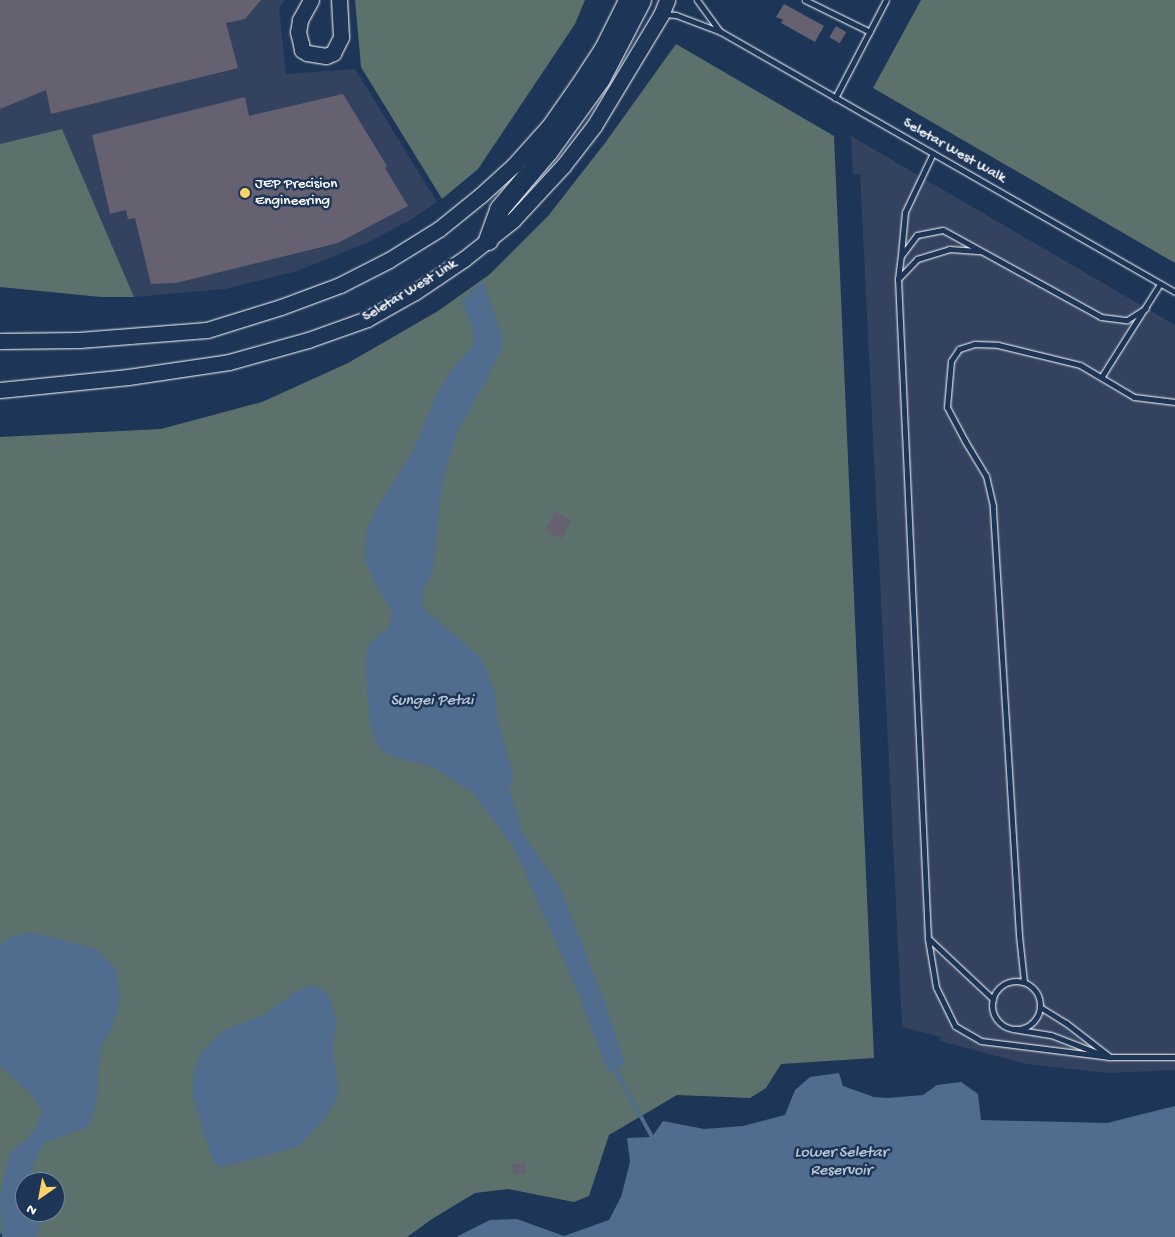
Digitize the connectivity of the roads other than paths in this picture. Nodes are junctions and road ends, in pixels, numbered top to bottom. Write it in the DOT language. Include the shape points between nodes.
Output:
graph roads {
  1 [pos="311,0"];
  2 [pos="339,0"];
  3 [pos="626,0"];
  4 [pos="641,0"];
  5 [pos="668,0"];
  6 [pos="697,0"];
  7 [pos="805,0"];
  8 [pos="886,0"];
  9 [pos="661,14"];
  10 [pos="721,32"];
  11 [pos="870,32"];
  12 [pos="835,98"];
  13 [pos="933,154"];
  14 [pos="488,240"];
  15 [pos="984,251"];
  16 [pos="901,256"];
  17 [pos="898,279"];
  18 [pos="1160,284"];
  19 [pos="1175,292"];
  20 [pos="1146,308"];
  21 [pos="0,341"];
  22 [pos="1102,376"];
  23 [pos="0,390"];
  24 [pos="1175,402"];
  25 [pos="928,939"];
  26 [pos="1024,982"];
  27 [pos="993,1000"];
  28 [pos="1040,1007"];
  29 [pos="1013,1029"];
  30 [pos="1110,1057"];
  31 [pos="1175,1057"];
  1 -- 2 [label="main road" via="300,20 298,32 302,50 326,56 333,52 341,37"];
  3 -- 21 [label="main road" via="602,48 549,126 531,146 481,195 439,229 389,260 340,285 207,330 79,340"];
  4 -- 14 [label="highway" via="600,79 548,151 500,209"];
  5 -- 9 [label="main road, Seletar West Link"];
  6 -- 10 [label="lane, Seletar West Walk"];
  7 -- 11 [label="lane"];
  8 -- 11 [label="lane"];
  9 -- 10 [label="lane, Seletar West Walk" via="676,15"];
  9 -- 14 [label="main road, Seletar West Link" via="594,126 568,160 513,220"];
  10 -- 12 [label="lane, Seletar West Walk"];
  11 -- 12 [label="lane"];
  12 -- 13 [label="lane, Seletar West Walk"];
  13 -- 16 [label="lane" via="906,212"];
  13 -- 18 [label="lane, Seletar West Walk"];
  14 -- 23 [label="main road, Seletar West Link" via="415,292 367,319 308,340 220,363 128,378"];
  15 -- 16 [label="lane" via="943,230 917,235"];
  15 -- 17 [label="lane" via="950,249 917,259"];
  15 -- 20 [label="lane" via="1101,317 1127,320"];
  16 -- 17 [label="lane"];
  17 -- 25 [label="lane"];
  18 -- 19 [label="lane, Seletar West Walk"];
  18 -- 20 [label="lane"];
  20 -- 22 [label="lane"];
  22 -- 24 [label="lane" via="1134,396"];
  22 -- 26 [label="lane" via="1080,365 998,345 974,344 959,349 951,361 947,407 986,476 993,506"];
  25 -- 27 [label="lane"];
  25 -- 30 [label="lane" via="936,987 955,1026 981,1041"];
  26 -- 27 [label="lane" via="1008,982 996,992"];
  26 -- 28 [label="lane" via="1036,992"];
  27 -- 29 [label="lane" via="994,1015 999,1022"];
  28 -- 29 [label="lane" via="1038,1015 1028,1026"];
  28 -- 30 [label="lane"];
  29 -- 30 [label="lane" via="1051,1035"];
  30 -- 31 [label="lane"];
}
